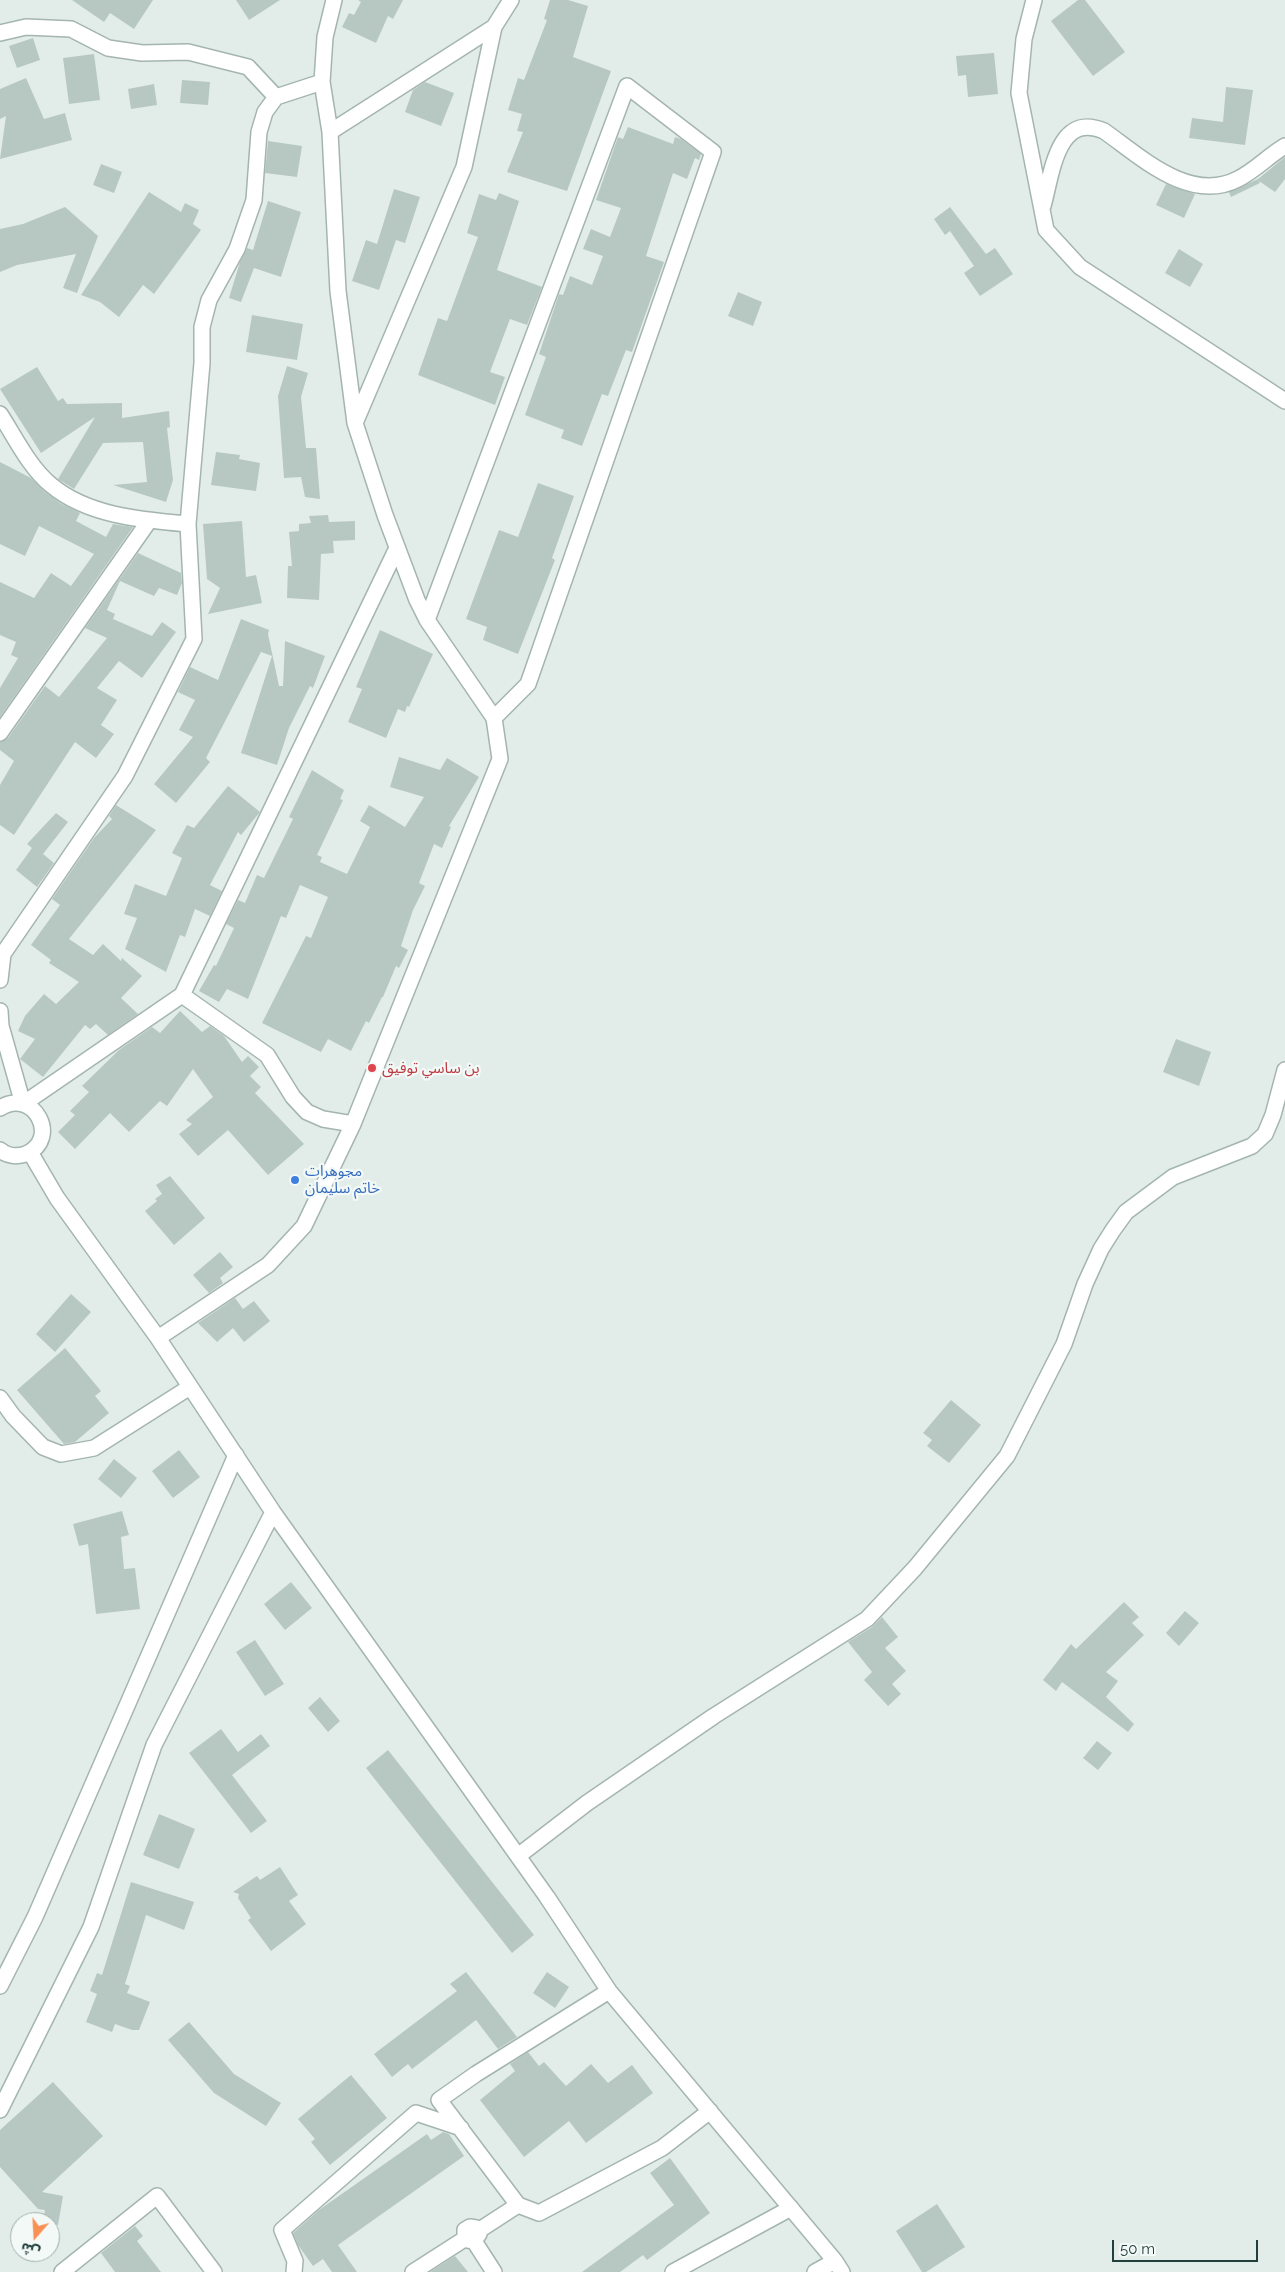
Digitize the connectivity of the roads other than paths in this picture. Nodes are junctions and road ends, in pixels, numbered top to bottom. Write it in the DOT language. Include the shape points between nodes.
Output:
graph roads {
  1 [pos="334,0"];
  2 [pos="511,0"];
  3 [pos="1034,0"];
  4 [pos="494,27"];
  5 [pos="0,33"];
  6 [pos="322,82"];
  7 [pos="276,97"];
  8 [pos="330,132"];
  9 [pos="1285,146"];
  10 [pos="1042,210"];
  11 [pos="1285,401"];
  12 [pos="0,414"];
  13 [pos="355,423"];
  14 [pos="149,521"];
  15 [pos="188,524"];
  16 [pos="397,548"];
  17 [pos="427,620"];
  18 [pos="494,718"];
  19 [pos="0,734"];
  20 [pos="0,980"];
  21 [pos="182,995"];
  22 [pos="0,1011"];
  23 [pos="1285,1070"];
  24 [pos="23,1104"];
  25 [pos="0,1108"];
  26 [pos="353,1124"];
  27 [pos="0,1150"];
  28 [pos="30,1152"];
  29 [pos="158,1338"];
  30 [pos="190,1387"];
  31 [pos="0,1398"];
  32 [pos="236,1455"];
  33 [pos="273,1512"];
  34 [pos="518,1856"];
  35 [pos="0,1986"];
  36 [pos="610,1991"];
  37 [pos="0,2110"];
  38 [pos="710,2111"];
  39 [pos="460,2128"];
  40 [pos="518,2205"];
  41 [pos="792,2208"];
  42 [pos="473,2237"];
  43 [pos="839,2266"];
  44 [pos="62,2272"];
  45 [pos="214,2272"];
  46 [pos="294,2272"];
  47 [pos="414,2272"];
  48 [pos="494,2272"];
  49 [pos="673,2272"];
  50 [pos="815,2272"];
  1 -- 6 [label="street" via="325,37"];
  2 -- 4 [label="street"];
  3 -- 10 [label="street" via="1024,39 1019,93"];
  4 -- 8 [label="street"];
  4 -- 13 [label="street" via="464,167"];
  5 -- 7 [label="street" via="26,27 71,29 108,48 142,54 188,52 248,67"];
  6 -- 7 [label="street"];
  6 -- 8 [label="street"];
  7 -- 15 [label="street" via="265,112 259,132 254,200 236,249 209,300 202,327 202,363"];
  8 -- 13 [label="street" via="338,291"];
  9 -- 10 [label="street" via="1256,169 1236,180 1214,186 1191,184 1170,177 1104,131 1095,128 1075,130 1061,144"];
  10 -- 11 [label="street" via="1046,230 1080,267"];
  12 -- 14 [label="street" via="35,469 51,486 86,507"];
  13 -- 16 [label="street"];
  14 -- 15 [label="street"];
  14 -- 19 [label="street"];
  15 -- 20 [label="street" via="194,639 125,776 3,954"];
  16 -- 17 [label="street"];
  16 -- 21 [label="street"];
  17 -- 18 [label="street"];
  17 -- 18 [label="street" via="627,86 713,152 528,684"];
  18 -- 26 [label="street" via="500,759"];
  21 -- 24 [label="street"];
  21 -- 26 [label="street" via="267,1054 293,1098 307,1112 323,1119"];
  22 -- 24 [label="street" via="1,1026"];
  23 -- 34 [label="street" via="1265,1134 1252,1146 1173,1177 1126,1212 1101,1250 1064,1344 1007,1456 915,1568 868,1619 714,1716 587,1803"];
  24 -- 25 [label="street" via="8,1104"];
  24 -- 28 [label="street" via="31,1108 41,1121 41,1138"];
  26 -- 29 [label="street" via="304,1226 268,1265"];
  27 -- 28 [label="street" via="13,1156"];
  28 -- 29 [label="street" via="57,1198"];
  29 -- 30 [label="street"];
  30 -- 31 [label="street" via="94,1448 61,1454 43,1447"];
  30 -- 32 [label="street"];
  32 -- 33 [label="street"];
  32 -- 35 [label="street" via="35,1917"];
  33 -- 34 [label="street"];
  33 -- 37 [label="street" via="154,1745 91,1927"];
  34 -- 36 [label="street"];
  36 -- 38 [label="street"];
  36 -- 39 [label="street" via="439,2100"];
  38 -- 40 [label="street" via="662,2148 538,2213"];
  38 -- 41 [label="street"];
  39 -- 40 [label="street"];
  39 -- 46 [label="street" via="416,2113 282,2230 295,2261"];
  40 -- 42 [label="street"];
  41 -- 43 [label="street"];
  41 -- 49 [label="street"];
  42 -- 47 [label="street"];
  42 -- 48 [label="street"];
  43 -- 50 [label="street"];
  44 -- 45 [label="street" via="157,2196"];
}
